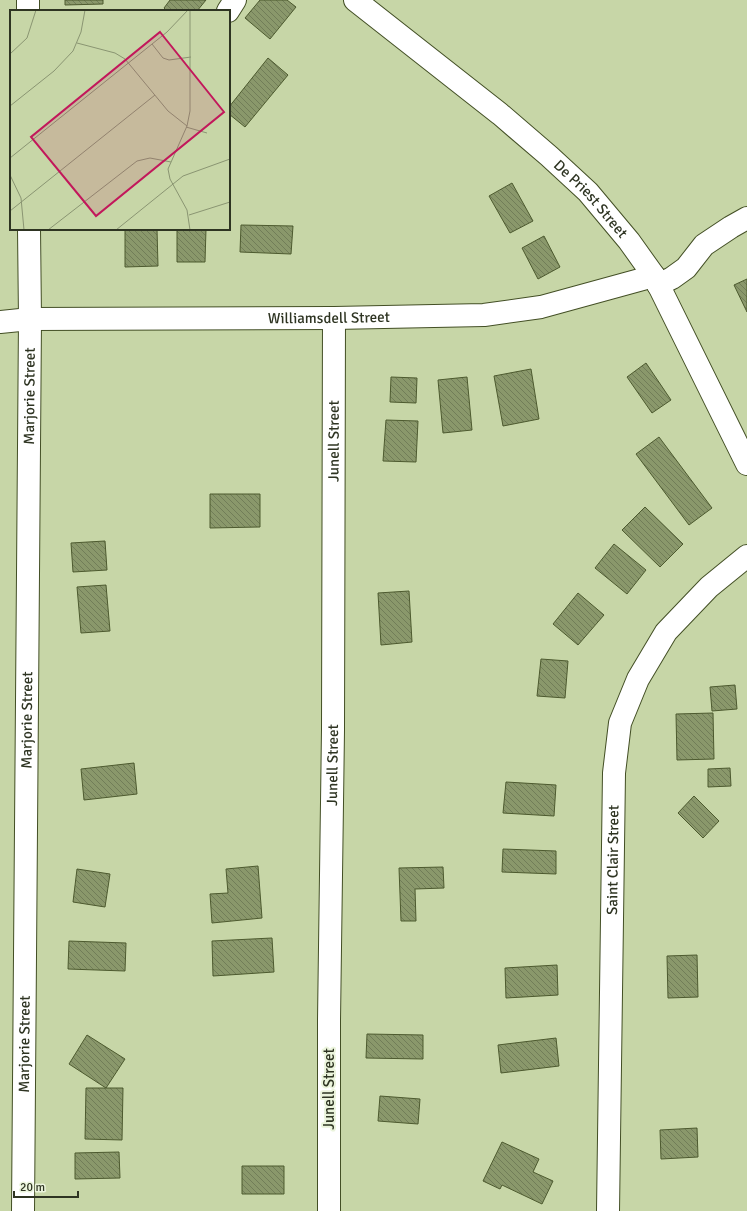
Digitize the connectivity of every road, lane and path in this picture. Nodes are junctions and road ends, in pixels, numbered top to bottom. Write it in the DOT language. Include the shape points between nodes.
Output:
graph roads {
  1 [pos="235,0"];
  2 [pos="355,0"];
  3 [pos="229,10"];
  4 [pos="747,218"];
  5 [pos="29,230"];
  6 [pos="656,281"];
  7 [pos="334,318"];
  8 [pos="30,319"];
  9 [pos="0,322"];
  10 [pos="747,464"];
  11 [pos="747,556"];
  12 [pos="23,1211"];
  13 [pos="329,1211"];
  14 [pos="608,1211"];
  1 -- 3 [label="street"];
  2 -- 6 [label="street, De Priest Street" via="500,114 588,192 629,241"];
  4 -- 6 [label="street, Williamsdell Street" via="704,245 686,268 672,278"];
  5 -- 8 [label="street, Marjorie Street"];
  6 -- 7 [label="street, Williamsdell Street" via="541,307 484,315"];
  6 -- 10 [label="street, De Priest Street"];
  7 -- 8 [label="street, Williamsdell Street"];
  7 -- 13 [label="street, Junell Street" via="334,730"];
  8 -- 9 [label="street, Williamsdell Street"];
  8 -- 12 [label="street, Marjorie Street"];
  11 -- 14 [label="street, Saint Clair Street" via="709,587 666,632 638,679 620,723 614,773"];
}
